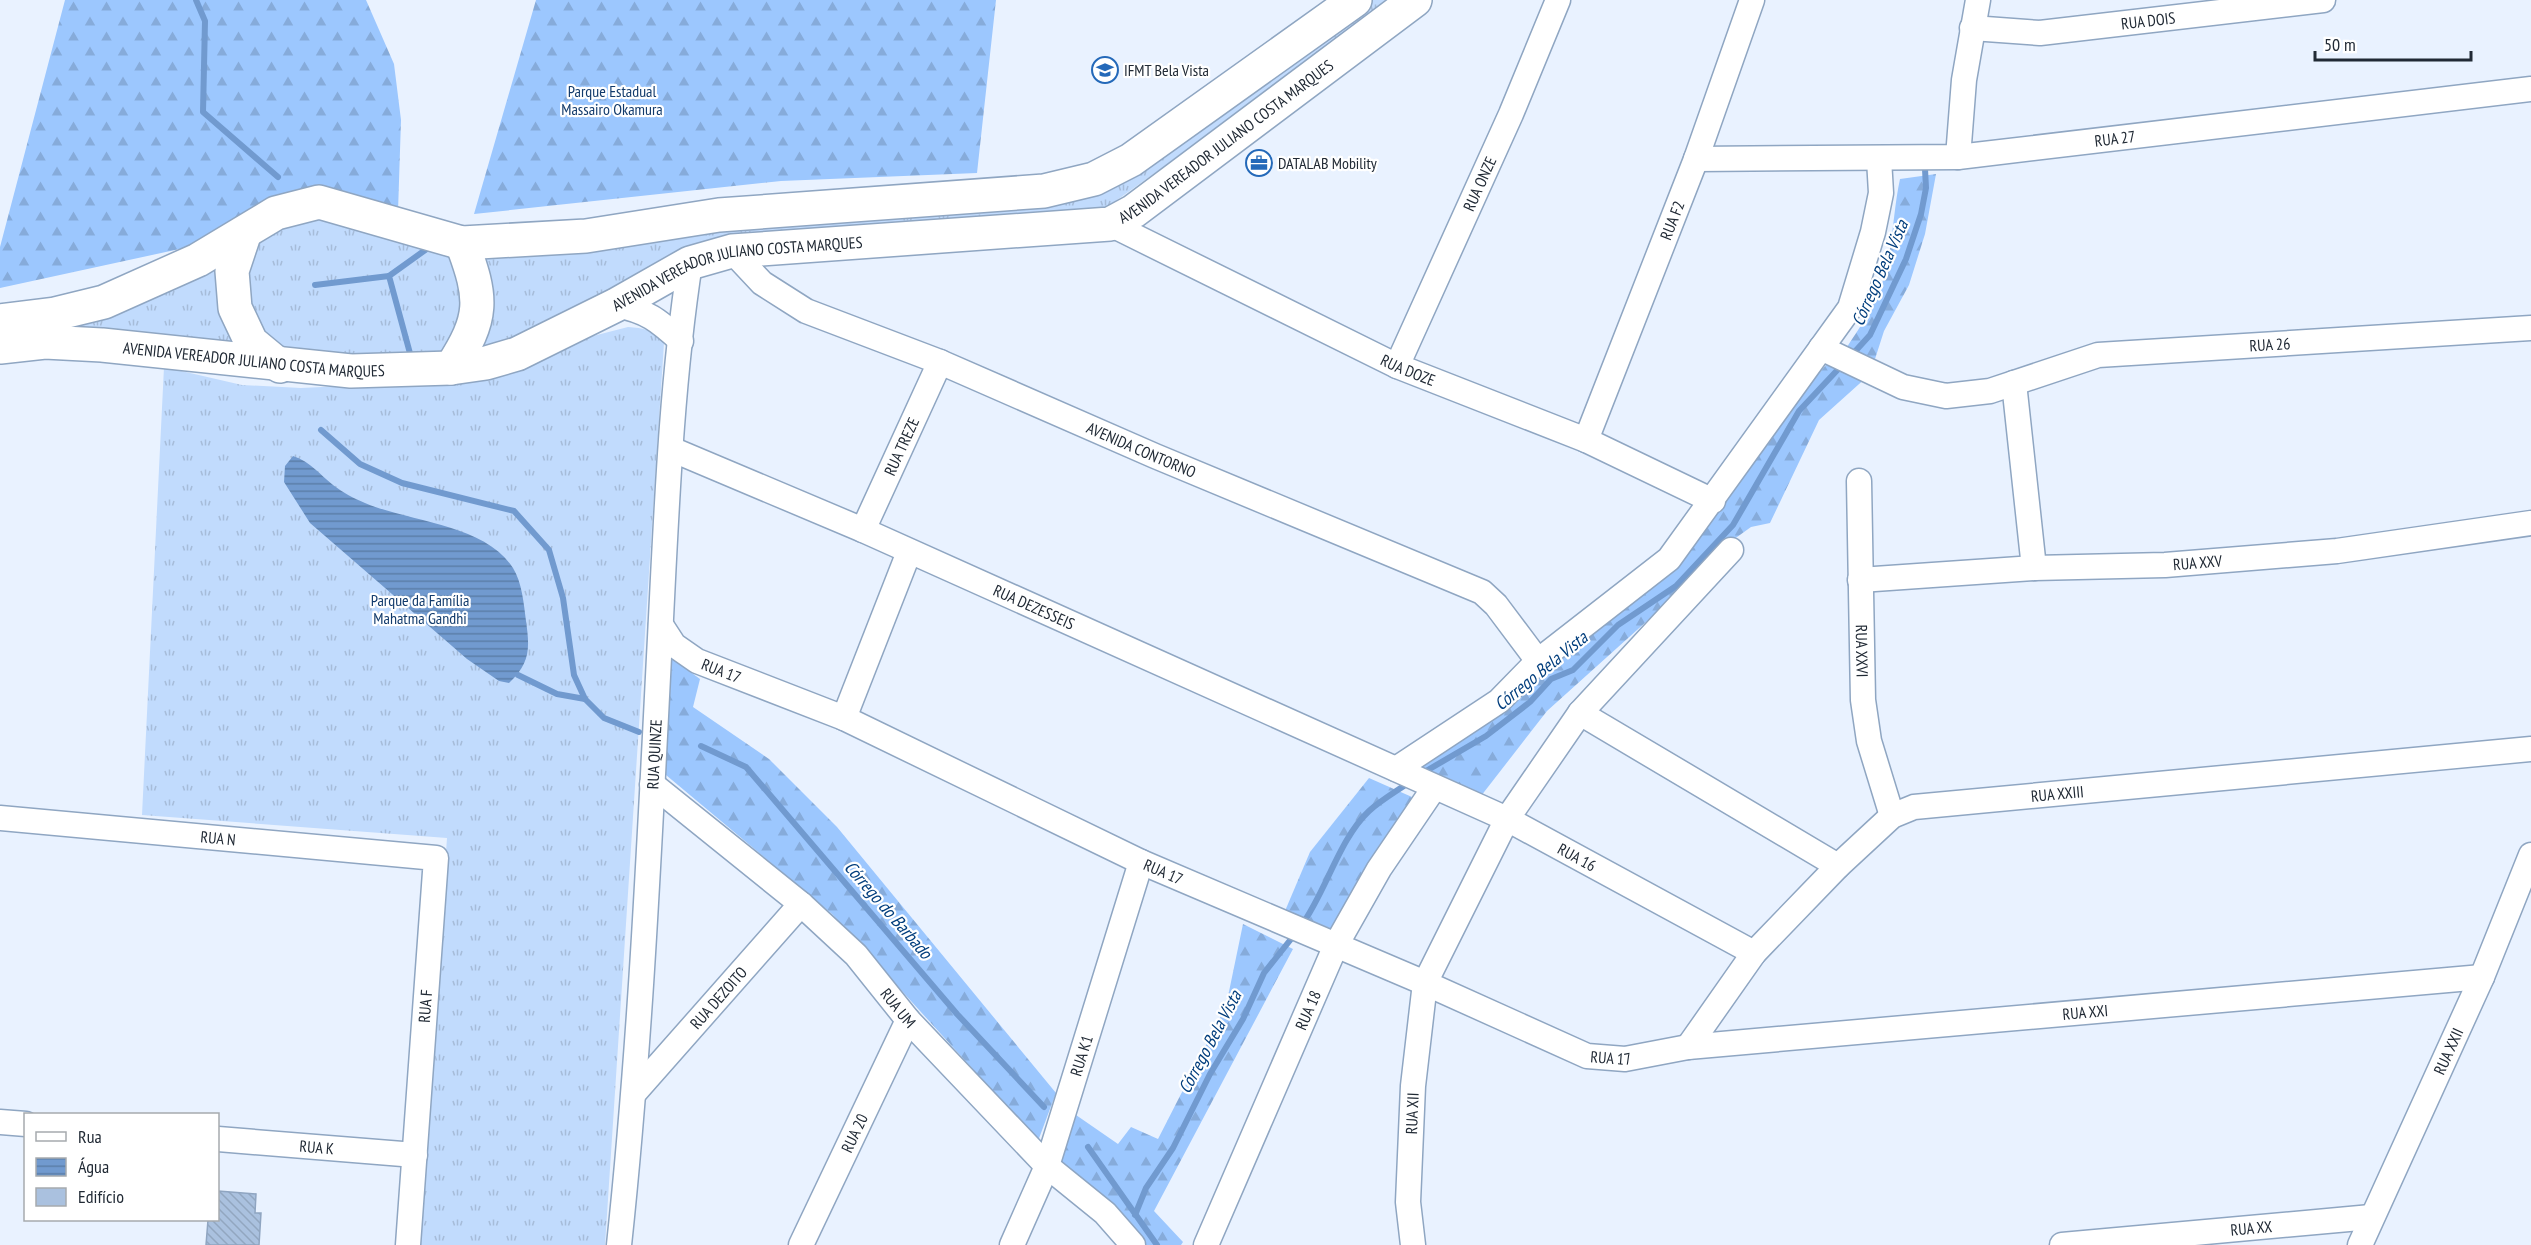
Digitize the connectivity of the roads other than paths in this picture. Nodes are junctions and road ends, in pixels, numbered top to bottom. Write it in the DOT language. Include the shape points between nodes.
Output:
graph roads {
  1 [pos="1355,0"];
  2 [pos="1415,0"];
  3 [pos="1558,0"];
  4 [pos="1752,0"];
  5 [pos="1978,0"];
  6 [pos="2323,0"];
  7 [pos="1972,28"];
  8 [pos="2531,89"];
  9 [pos="1951,157"];
  10 [pos="1696,159"];
  11 [pos="1879,159"];
  12 [pos="1110,224"];
  13 [pos="244,235"];
  14 [pos="462,243"];
  15 [pos="732,251"];
  16 [pos="690,262"];
  17 [pos="616,305"];
  18 [pos="0,321"];
  19 [pos="2531,328"];
  20 [pos="681,341"];
  21 [pos="0,347"];
  22 [pos="1828,351"];
  23 [pos="940,362"];
  24 [pos="280,366"];
  25 [pos="1397,366"];
  26 [pos="451,368"];
  27 [pos="2014,383"];
  28 [pos="1586,440"];
  29 [pos="671,449"];
  30 [pos="1859,481"];
  31 [pos="1713,501"];
  32 [pos="2531,523"];
  33 [pos="863,530"];
  34 [pos="1731,549"];
  35 [pos="909,552"];
  36 [pos="2034,568"];
  37 [pos="1860,580"];
  38 [pos="661,625"];
  39 [pos="1538,661"];
  40 [pos="1580,713"];
  41 [pos="844,718"];
  42 [pos="2531,749"];
  43 [pos="1399,770"];
  44 [pos="652,784"];
  45 [pos="1431,786"];
  46 [pos="1892,816"];
  47 [pos="0,818"];
  48 [pos="1507,819"];
  49 [pos="2531,855"];
  50 [pos="436,858"];
  51 [pos="1141,862"];
  52 [pos="1838,866"];
  53 [pos="2523,900"];
  54 [pos="801,903"];
  55 [pos="1336,945"];
  56 [pos="1754,953"];
  57 [pos="2482,977"];
  58 [pos="1425,982"];
  59 [pos="908,1020"];
  60 [pos="1688,1047"];
  61 [pos="635,1092"];
  62 [pos="0,1122"];
  63 [pos="24,1124"];
  64 [pos="219,1139"];
  65 [pos="415,1155"];
  66 [pos="1047,1166"];
  67 [pos="2371,1217"];
  68 [pos="408,1245"];
  69 [pos="619,1245"];
  70 [pos="801,1245"];
  71 [pos="1012,1245"];
  72 [pos="1133,1245"];
  73 [pos="1206,1245"];
  74 [pos="1413,1245"];
  75 [pos="2062,1245"];
  76 [pos="2360,1245"];
  1 -- 14 [label="main road" via="1168,136 1094,179 1044,191 719,214 586,236"];
  2 -- 12 [label="main road, AVENIDA VEREADOR JULIANO COSTA MARQUES" via="1143,204"];
  3 -- 25 [label="street, RUA ONZE"];
  4 -- 10 [label="street, RUA F2"];
  5 -- 7 [label="street"];
  6 -- 7 [label="street, RUA DOIS" via="2040,33"];
  7 -- 9 [label="street"];
  8 -- 9 [label="street, RUA 27"];
  9 -- 11 [label="street, RUA 27"];
  10 -- 11 [label="street, RUA 27"];
  10 -- 28 [label="street, RUA F2"];
  11 -- 22 [label="street" via="1881,193 1873,232 1850,308"];
  12 -- 15 [label="main road, AVENIDA VEREADOR JULIANO COSTA MARQUES"];
  12 -- 25 [label="street, RUA DOZE"];
  13 -- 14 [label="main road" via="276,213 320,202"];
  13 -- 18 [label="main road" via="188,266 104,302"];
  13 -- 24 [label="main road" via="232,270 235,308 251,342"];
  14 -- 26 [label="main road" via="476,280 478,311 469,340"];
  15 -- 16 [label="main road, AVENIDA VEREADOR JULIANO COSTA MARQUES"];
  15 -- 23 [label="street, AVENIDA CONTORNO" via="762,283 806,311"];
  16 -- 17 [label="main road, AVENIDA VEREADOR JULIANO COSTA MARQUES"];
  16 -- 20 [label="street, RUA QUINZE"];
  17 -- 20 [label="street" via="640,310"];
  17 -- 26 [label="main road, AVENIDA VEREADOR JULIANO COSTA MARQUES" via="517,354"];
  19 -- 27 [label="street, RUA 26" via="2098,355"];
  20 -- 29 [label="street, RUA QUINZE"];
  21 -- 24 [label="main road, AVENIDA VEREADOR JULIANO COSTA MARQUES" via="45,342 102,345"];
  22 -- 27 [label="street, RUA 26" via="1903,387 1946,396 1989,391"];
  22 -- 31 [label="street"];
  23 -- 33 [label="street, RUA TREZE"];
  23 -- 39 [label="street, AVENIDA CONTORNO" via="1155,456 1464,582 1496,605"];
  24 -- 26 [label="main road, AVENIDA VEREADOR JULIANO COSTA MARQUES" via="351,371"];
  25 -- 28 [label="street, RUA DOZE"];
  27 -- 36 [label="street"];
  28 -- 31 [label="street, RUA DOZE"];
  29 -- 33 [label="street, RUA DEZESSEIS"];
  29 -- 38 [label="street, RUA QUINZE"];
  30 -- 37 [label="street, RUA XXVI"];
  31 -- 39 [label="street" via="1669,559"];
  32 -- 36 [label="street, RUA XXV" via="2337,551 2165,565"];
  33 -- 35 [label="street, RUA DEZESSEIS"];
  34 -- 40 [label="street"];
  35 -- 41 [label="street"];
  35 -- 43 [label="street, RUA DEZESSEIS"];
  36 -- 37 [label="street, RUA XXV"];
  37 -- 46 [label="street, RUA XXVI" via="1863,700 1869,741"];
  38 -- 41 [label="street, RUA 17" via="674,645 697,661"];
  38 -- 44 [label="street, RUA QUINZE"];
  39 -- 43 [label="street" via="1499,701"];
  40 -- 48 [label="street"];
  40 -- 52 [label="street"];
  41 -- 51 [label="street, RUA 17"];
  42 -- 46 [label="street, RUA XXIII" via="1936,804"];
  43 -- 45 [label="street, RUA 16"];
  44 -- 54 [label="street, RUA UM"];
  44 -- 61 [label="street, RUA QUINZE"];
  45 -- 48 [label="street, RUA 16"];
  45 -- 55 [label="street, RUA 18"];
  46 -- 52 [label="street, RUA XXIII"];
  47 -- 50 [label="street, RUA N"];
  48 -- 56 [label="street, RUA 16"];
  48 -- 58 [label="street"];
  49 -- 53 [label="street, RUA XXII"];
  50 -- 65 [label="street, RUA F"];
  51 -- 55 [label="street, RUA 17"];
  51 -- 66 [label="street, RUA K1"];
  52 -- 56 [label="street, RUA XXIII"];
  53 -- 57 [label="street, RUA XXII"];
  54 -- 59 [label="street, RUA UM" via="856,956"];
  54 -- 61 [label="street, RUA DEZOITO"];
  55 -- 58 [label="street, RUA 17"];
  55 -- 73 [label="street, RUA 18"];
  56 -- 60 [label="street, RUA XXIII"];
  57 -- 60 [label="street, RUA XXI"];
  57 -- 67 [label="street, RUA XXII"];
  58 -- 60 [label="street, RUA 17" via="1587,1056 1625,1059"];
  58 -- 74 [label="street, RUA XII" via="1413,1086 1408,1202"];
  59 -- 66 [label="street, RUA UM"];
  59 -- 70 [label="street, RUA 20"];
  61 -- 69 [label="street, RUA QUINZE"];
  62 -- 63 [label="street"];
  64 -- 65 [label="street, RUA K"];
  65 -- 68 [label="street, RUA F"];
  66 -- 71 [label="street, RUA K1"];
  66 -- 72 [label="street, RUA UM" via="1105,1213"];
  67 -- 75 [label="street, RUA XX"];
  67 -- 76 [label="street, RUA XXII"];
}
